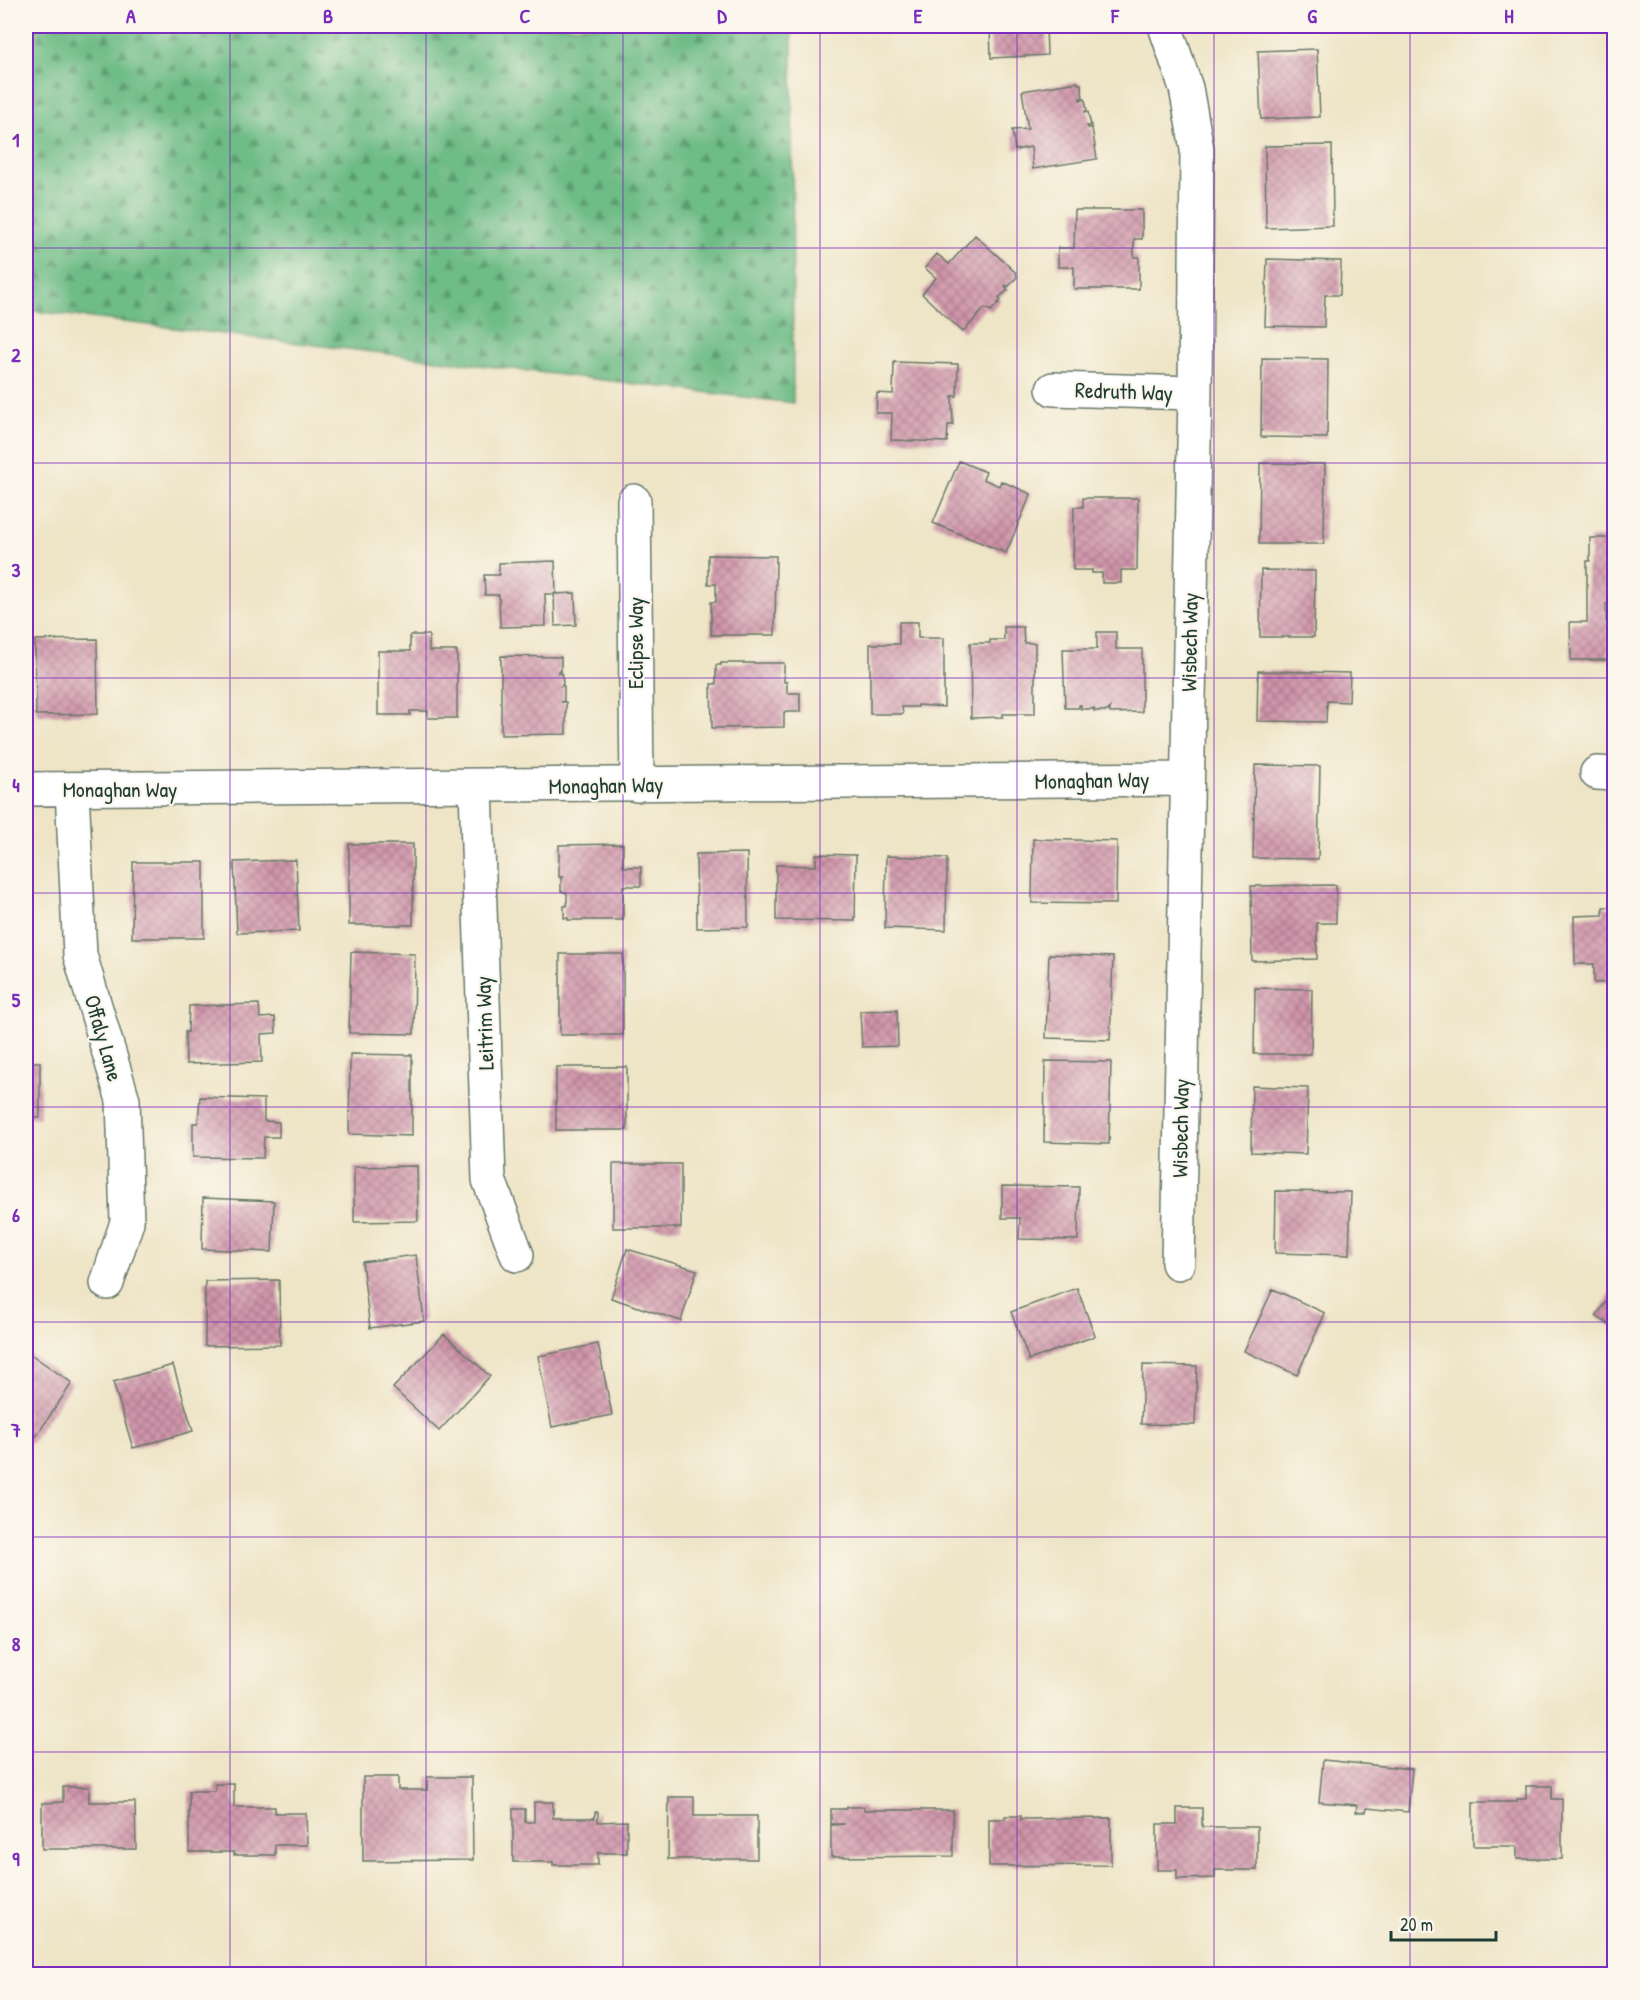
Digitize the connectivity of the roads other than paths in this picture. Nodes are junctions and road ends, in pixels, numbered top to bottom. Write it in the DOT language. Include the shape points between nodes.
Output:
graph roads {
  1 [pos="1165,26"];
  2 [pos="1053,389"];
  3 [pos="1195,393"];
  4 [pos="634,501"];
  5 [pos="1186,779"];
  6 [pos="637,785"];
  7 [pos="476,787"];
  8 [pos="26,789"];
  9 [pos="72,790"];
  10 [pos="517,1254"];
  11 [pos="1178,1263"];
  12 [pos="106,1283"];
  1 -- 3 [label="street, Wisbech Way" via="1186,88 1197,149"];
  2 -- 3 [label="street, Redruth Way"];
  3 -- 5 [label="street, Wisbech Way"];
  4 -- 6 [label="street, Eclipse Way"];
  5 -- 6 [label="street, Monaghan Way"];
  5 -- 11 [label="street, Wisbech Way"];
  6 -- 7 [label="street, Monaghan Way"];
  7 -- 9 [label="street, Monaghan Way"];
  7 -- 10 [label="street, Leitrim Way" via="489,1180"];
  8 -- 9 [label="street, Monaghan Way"];
  9 -- 12 [label="street, Offaly Lane" via="80,955 123,1100 127,1222"];
}
